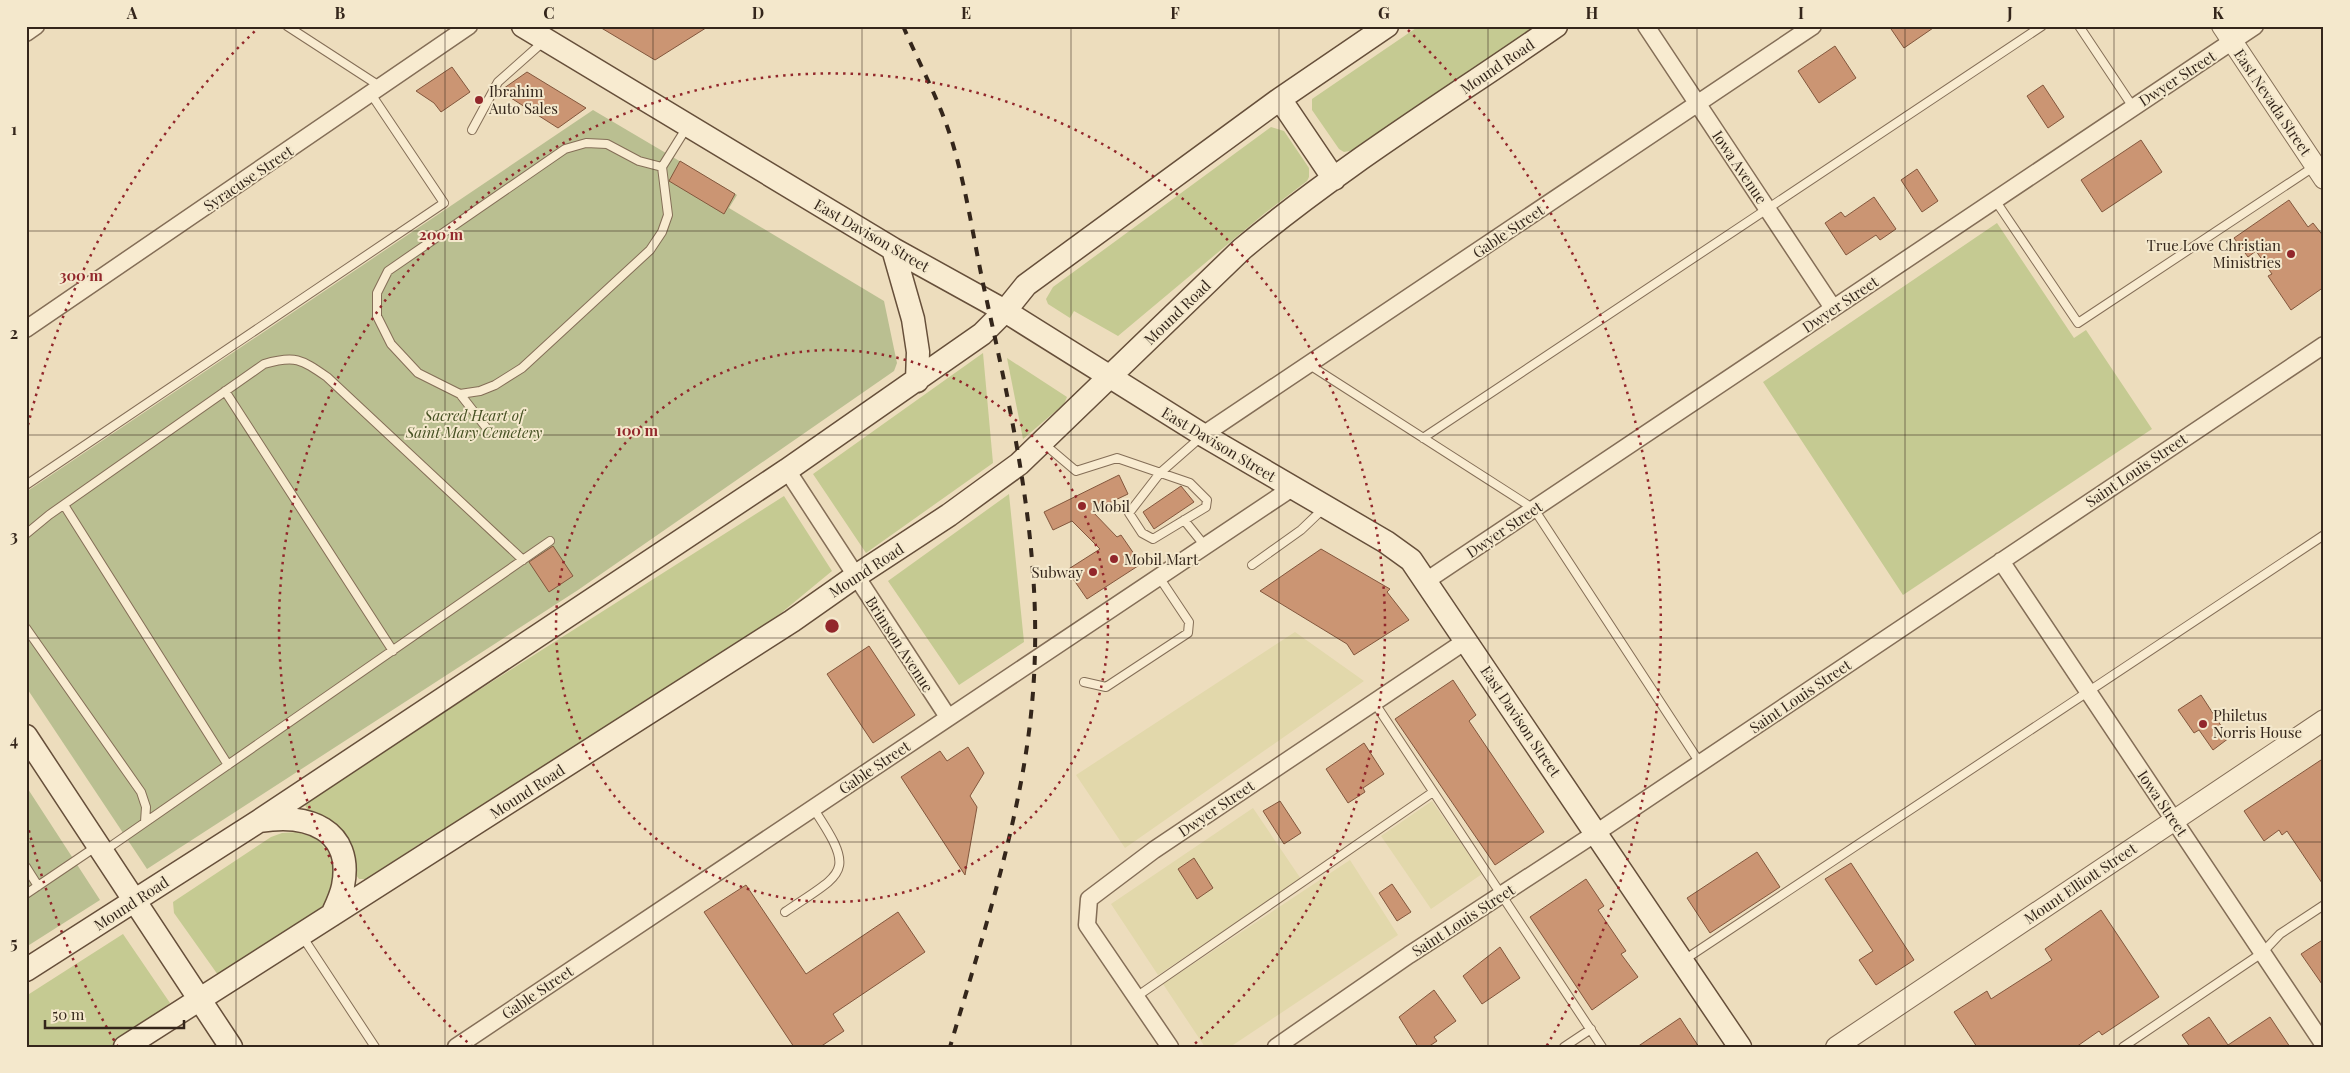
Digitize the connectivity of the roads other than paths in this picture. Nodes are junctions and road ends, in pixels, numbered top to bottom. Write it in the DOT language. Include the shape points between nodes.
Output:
graph roads {
  1 [pos="36,26"];
  2 [pos="287,26"];
  3 [pos="469,26"];
  4 [pos="523,26"];
  5 [pos="1387,26"];
  6 [pos="1556,26"];
  7 [pos="1646,26"];
  8 [pos="1813,26"];
  9 [pos="2042,26"];
  10 [pos="2079,26"];
  11 [pos="2255,26"];
  12 [pos="26,33"];
  13 [pos="2227,34"];
  14 [pos="546,40"];
  15 [pos="376,90"];
  16 [pos="1280,98"];
  17 [pos="1697,103"];
  18 [pos="2133,107"];
  19 [pos="688,126"];
  20 [pos="472,130"];
  21 [pos="662,167"];
  22 [pos="2321,168"];
  23 [pos="1334,178"];
  24 [pos="1995,200"];
  25 [pos="1767,209"];
  26 [pos="893,249"];
  27 [pos="1833,308"];
  28 [pos="1005,311"];
  29 [pos="26,329"];
  30 [pos="2324,345"];
  31 [pos="1308,364"];
  32 [pos="1110,376"];
  33 [pos="917,381"];
  34 [pos="225,391"];
  35 [pos="460,394"];
  36 [pos="484,426"];
  37 [pos="1202,435"];
  38 [pos="1423,438"];
  39 [pos="1042,442"];
  40 [pos="787,470"];
  41 [pos="1160,473"];
  42 [pos="26,486"];
  43 [pos="1292,488"];
  44 [pos="64,505"];
  45 [pos="1325,507"];
  46 [pos="1534,509"];
  47 [pos="1184,520"];
  48 [pos="26,534"];
  49 [pos="2324,535"];
  50 [pos="550,541"];
  51 [pos="1205,546"];
  52 [pos="523,560"];
  53 [pos="2001,561"];
  54 [pos="1252,565"];
  55 [pos="856,576"];
  56 [pos="1159,576"];
  57 [pos="1426,581"];
  58 [pos="26,628"];
  59 [pos="1467,640"];
  60 [pos="393,651"];
  61 [pos="1084,682"];
  62 [pos="2089,692"];
  63 [pos="1374,702"];
  64 [pos="948,717"];
  65 [pos="2324,720"];
  66 [pos="26,736"];
  67 [pos="1700,763"];
  68 [pos="228,765"];
  69 [pos="1433,792"];
  70 [pos="813,808"];
  71 [pos="2174,819"];
  72 [pos="259,821"];
  73 [pos="145,822"];
  74 [pos="1596,833"];
  75 [pos="101,848"];
  76 [pos="26,868"];
  77 [pos="38,886"];
  78 [pos="26,894"];
  79 [pos="1501,895"];
  80 [pos="134,901"];
  81 [pos="2324,905"];
  82 [pos="785,912"];
  83 [pos="332,915"];
  84 [pos="301,934"];
  85 [pos="2262,952"];
  86 [pos="1683,961"];
  87 [pos="26,970"];
  88 [pos="1136,997"];
  89 [pos="199,998"];
  90 [pos="1591,1029"];
  91 [pos="2324,1045"];
  92 [pos="125,1047"];
  93 [pos="231,1047"];
  94 [pos="375,1047"];
  95 [pos="456,1047"];
  96 [pos="1170,1047"];
  97 [pos="1276,1047"];
  98 [pos="1564,1047"];
  99 [pos="1602,1047"];
  100 [pos="1740,1047"];
  101 [pos="1836,1047"];
  102 [pos="2123,1047"];
  1 -- 12 [label="street"];
  2 -- 15 [label="lane"];
  3 -- 15 [label="street, Syracuse Street"];
  4 -- 14 [label="main road, East Davison Street"];
  5 -- 16 [label="main road, Mound Road"];
  6 -- 23 [label="main road, Mound Road"];
  7 -- 17 [label="street, Iowa Avenue"];
  8 -- 17 [label="street, Gable Street"];
  9 -- 25 [label="lane"];
  10 -- 18 [label="lane"];
  11 -- 13 [label="street, Dwyer Street"];
  13 -- 18 [label="street, Dwyer Street"];
  13 -- 22 [label="street, East Nevada Street"];
  14 -- 19 [label="main road, East Davison Street"];
  14 -- 20 [label="lane" via="498,82"];
  15 -- 29 [label="street, Syracuse Street"];
  15 -- 42 [label="lane" via="444,202"];
  16 -- 23 [label="main road"];
  16 -- 28 [label="main road, Mound Road" via="1026,285"];
  17 -- 25 [label="street, Iowa Avenue"];
  17 -- 31 [label="street, Gable Street"];
  18 -- 24 [label="street, Dwyer Street"];
  19 -- 21 [label="lane"];
  19 -- 26 [label="main road, East Davison Street"];
  21 -- 35 [label="lane" via="668,215 650,250 522,368 495,385"];
  21 -- 35 [label="lane" via="638,161 607,144 586,143 565,149 388,271 377,293 377,316 391,344 418,373"];
  22 -- 24 [label="lane" via="2078,323"];
  23 -- 32 [label="main road, Mound Road" via="1242,249"];
  24 -- 27 [label="street, Dwyer Street"];
  25 -- 27 [label="street, Iowa Avenue"];
  25 -- 38 [label="lane"];
  26 -- 28 [label="main road, East Davison Street"];
  26 -- 33 [label="main road" via="913,319 918,352"];
  27 -- 46 [label="street, Dwyer Street"];
  28 -- 32 [label="main road, East Davison Street"];
  28 -- 33 [label="main road, Mound Road" via="982,334"];
  30 -- 53 [label="street, Saint Louis Street"];
  31 -- 37 [label="street, Gable Street"];
  31 -- 38 [label="lane"];
  32 -- 37 [label="main road, East Davison Street"];
  32 -- 39 [label="main road, Mound Road"];
  33 -- 40 [label="main road, Mound Road"];
  34 -- 44 [label="lane"];
  34 -- 52 [label="lane" via="264,364 285,357 307,362"];
  34 -- 60 [label="lane"];
  35 -- 36 [label="lane"];
  37 -- 41 [label="lane"];
  37 -- 43 [label="main road, East Davison Street"];
  38 -- 46 [label="lane"];
  39 -- 41 [label="lane" via="1076,471 1116,458"];
  39 -- 55 [label="main road, Mound Road" via="1019,464 949,515"];
  40 -- 55 [label="street, Brimson Avenue"];
  40 -- 72 [label="main road, Mound Road"];
  41 -- 47 [label="lane" via="1190,483 1207,500 1206,507"];
  41 -- 47 [label="lane" via="1129,513 1142,534 1153,540"];
  43 -- 45 [label="main road, East Davison Street"];
  43 -- 51 [label="street, Gable Street"];
  44 -- 48 [label="lane"];
  44 -- 68 [label="lane"];
  45 -- 54 [label="lane"];
  45 -- 57 [label="main road, East Davison Street" via="1411,560"];
  46 -- 57 [label="street, Dwyer Street"];
  46 -- 67 [label="lane"];
  47 -- 51 [label="lane"];
  49 -- 62 [label="lane"];
  50 -- 52 [label="lane"];
  51 -- 56 [label="street, Gable Street"];
  52 -- 60 [label="lane"];
  53 -- 62 [label="street, Iowa Street"];
  53 -- 67 [label="street, Saint Louis Street"];
  55 -- 64 [label="street, Brimson Avenue"];
  55 -- 83 [label="main road, Mound Road" via="792,621"];
  56 -- 61 [label="lane" via="1189,622 1188,633 1106,687"];
  56 -- 64 [label="street, Gable Street"];
  57 -- 59 [label="main road, East Davison Street"];
  58 -- 73 [label="lane" via="141,792 146,807"];
  59 -- 63 [label="street, Dwyer Street"];
  59 -- 74 [label="main road, East Davison Street"];
  60 -- 68 [label="lane"];
  62 -- 71 [label="street, Iowa Street"];
  62 -- 86 [label="lane"];
  63 -- 69 [label="lane"];
  63 -- 88 [label="street, Dwyer Street" via="1154,850 1089,899 1087,925"];
  64 -- 70 [label="street, Gable Street"];
  65 -- 71 [label="street, Mount Elliott Street"];
  66 -- 75 [label="main road"];
  67 -- 74 [label="street, Saint Louis Street"];
  68 -- 73 [label="lane"];
  69 -- 79 [label="lane"];
  69 -- 88 [label="lane"];
  70 -- 82 [label="lane" via="840,856 840,869 833,879"];
  70 -- 95 [label="street, Gable Street"];
  71 -- 85 [label="street, Iowa Street"];
  71 -- 101 [label="street, Mount Elliott Street"];
  72 -- 80 [label="main road, Mound Road"];
  72 -- 83 [label="main road" via="275,818 301,820 321,827 335,838 345,871 343,888"];
  73 -- 75 [label="lane"];
  74 -- 79 [label="street, Saint Louis Street"];
  74 -- 86 [label="main road, East Davison Street"];
  75 -- 77 [label="lane"];
  75 -- 80 [label="main road"];
  76 -- 77 [label="lane"];
  77 -- 78 [label="lane"];
  79 -- 90 [label="lane"];
  79 -- 97 [label="street, Saint Louis Street"];
  80 -- 87 [label="main road, Mound Road"];
  80 -- 89 [label="main road"];
  81 -- 85 [label="lane" via="2280,934"];
  83 -- 84 [label="main road, Mound Road"];
  84 -- 89 [label="main road, Mound Road"];
  84 -- 94 [label="lane"];
  85 -- 91 [label="street, Iowa Street"];
  85 -- 102 [label="lane"];
  86 -- 100 [label="main road, East Davison Street"];
  88 -- 96 [label="street"];
  89 -- 92 [label="main road, Mound Road"];
  89 -- 93 [label="main road"];
  90 -- 98 [label="lane"];
  90 -- 99 [label="lane"];
}
